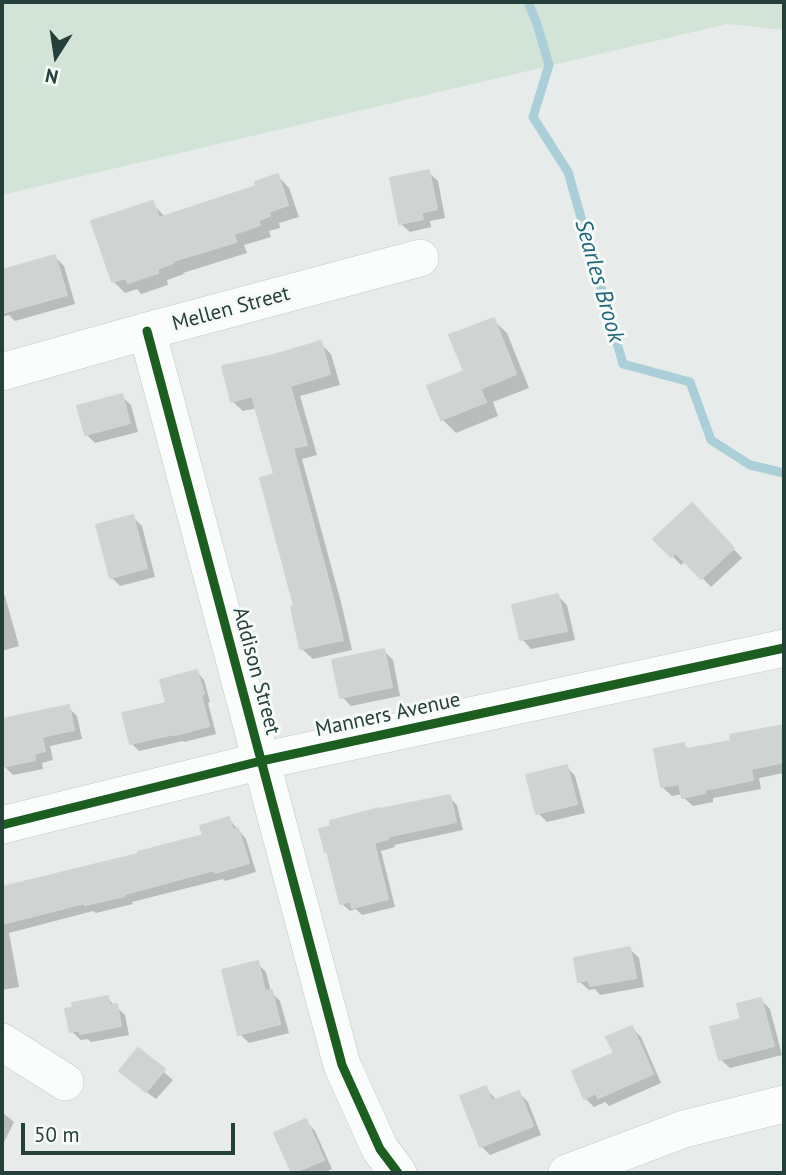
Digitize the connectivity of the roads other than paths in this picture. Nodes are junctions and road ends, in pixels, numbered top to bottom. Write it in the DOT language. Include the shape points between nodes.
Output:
graph roads {
  1 [pos="421,258"];
  2 [pos="147,331"];
  3 [pos="2,372"];
  4 [pos="784,648"];
  5 [pos="261,761"];
  6 [pos="2,825"];
  7 [pos="2,1042"];
  8 [pos="65,1082"];
  9 [pos="784,1104"];
  10 [pos="398,1173"];
  11 [pos="567,1173"];
  1 -- 2 [label="street, Mellen Street"];
  2 -- 3 [label="street, Mellen Street"];
  2 -- 5 [label="street, Addison Street"];
  4 -- 5 [label="street, Manners Avenue"];
  5 -- 6 [label="street, Manners Avenue"];
  5 -- 10 [label="street, Addison Street" via="342,1065 380,1149"];
  7 -- 8 [label="street"];
  9 -- 11 [label="street" via="684,1129"];
}
